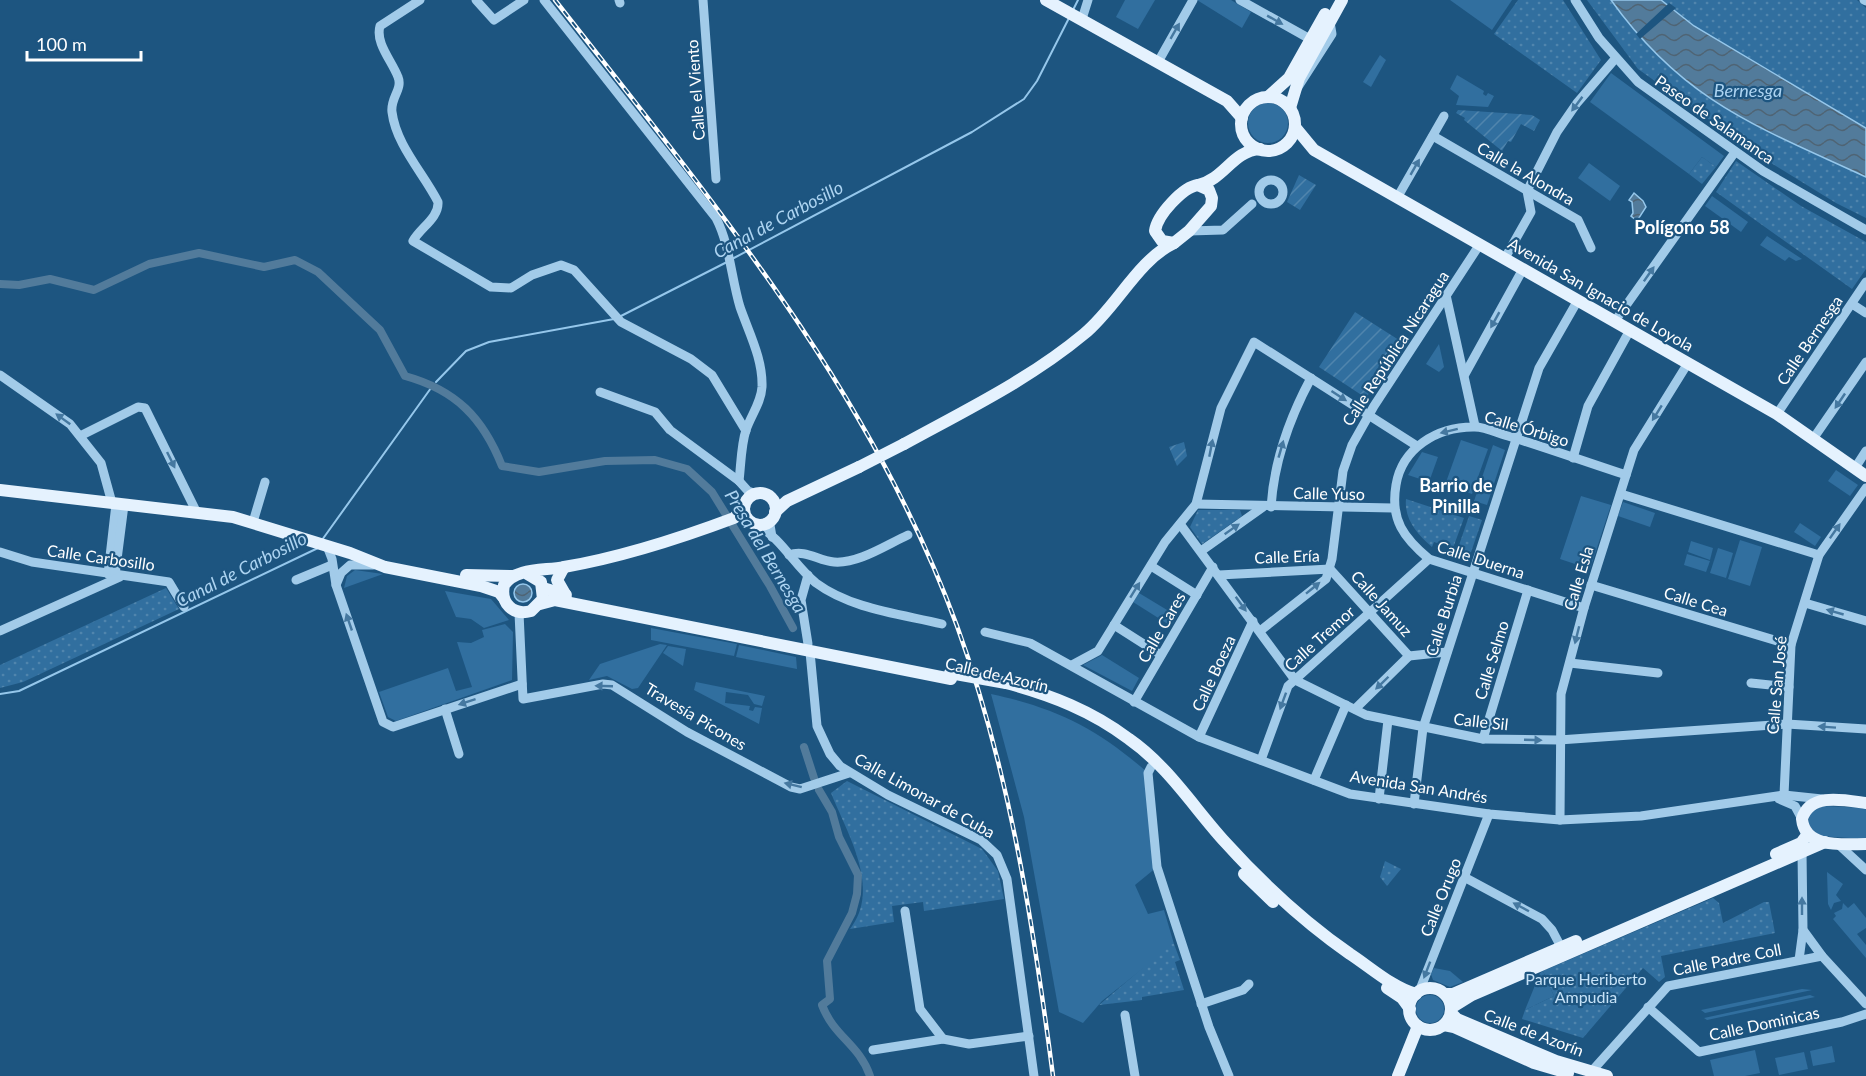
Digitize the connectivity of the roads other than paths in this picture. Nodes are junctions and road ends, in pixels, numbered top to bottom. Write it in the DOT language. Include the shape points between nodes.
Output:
graph roads {
  1 [pos="420,0"];
  2 [pos="476,0"];
  3 [pos="524,0"];
  4 [pos="544,0"];
  5 [pos="703,0"];
  6 [pos="1046,0"];
  7 [pos="1088,0"];
  8 [pos="1193,0"];
  9 [pos="1240,0"];
  10 [pos="1342,0"];
  11 [pos="1575,0"];
  12 [pos="1331,12"];
  13 [pos="1075,15"];
  14 [pos="1310,39"];
  15 [pos="1615,59"];
  16 [pos="1158,62"];
  17 [pos="1269,96"];
  18 [pos="1256,99"];
  19 [pos="1227,101"];
  20 [pos="1290,108"];
  21 [pos="1444,116"];
  22 [pos="1242,118"];
  23 [pos="1295,127"];
  24 [pos="1242,131"];
  25 [pos="1433,136"];
  26 [pos="1286,145"];
  27 [pos="1260,149"];
  28 [pos="1314,150"];
  29 [pos="1735,152"];
  30 [pos="1239,155"];
  31 [pos="1219,177"];
  32 [pos="716,179"];
  33 [pos="1198,185"];
  34 [pos="1527,191"];
  35 [pos="1260,197"];
  36 [pos="1212,198"];
  37 [pos="1397,198"];
  38 [pos="1205,213"];
  39 [pos="1866,230"];
  40 [pos="1189,231"];
  41 [pos="1213,231"];
  42 [pos="1156,235"];
  43 [pos="1174,243"];
  44 [pos="1479,244"];
  45 [pos="1591,248"];
  46 [pos="1152,257"];
  47 [pos="1505,258"];
  48 [pos="1523,269"];
  49 [pos="1866,282"];
  50 [pos="1446,295"];
  51 [pos="1578,300"];
  52 [pos="1850,307"];
  53 [pos="1866,313"];
  54 [pos="1615,321"];
  55 [pos="1630,330"];
  56 [pos="1685,362"];
  57 [pos="1866,362"];
  58 [pos="1465,374"];
  59 [pos="0,375"];
  60 [pos="1311,378"];
  61 [pos="600,392"];
  62 [pos="1777,414"];
  63 [pos="1368,415"];
  64 [pos="1475,426"];
  65 [pos="746,431"];
  66 [pos="80,436"];
  67 [pos="1516,439"];
  68 [pos="1813,440"];
  69 [pos="1417,446"];
  70 [pos="1866,451"];
  71 [pos="1573,458"];
  72 [pos="1855,468"];
  73 [pos="1626,475"];
  74 [pos="1866,476"];
  75 [pos="739,481"];
  76 [pos="266,482"];
  77 [pos="1866,488"];
  78 [pos="0,490"];
  79 [pos="1621,494"];
  80 [pos="769,496"];
  81 [pos="787,501"];
  82 [pos="118,504"];
  83 [pos="1196,504"];
  84 [pos="750,506"];
  85 [pos="1267,507"];
  86 [pos="1340,508"];
  87 [pos="1393,508"];
  88 [pos="197,513"];
  89 [pos="774,515"];
  90 [pos="254,522"];
  91 [pos="1180,524"];
  92 [pos="908,535"];
  93 [pos="772,537"];
  94 [pos="323,544"];
  95 [pos="1201,551"];
  96 [pos="0,552"];
  97 [pos="350,553"];
  98 [pos="789,555"];
  99 [pos="1819,555"];
  100 [pos="1429,559"];
  101 [pos="332,565"];
  102 [pos="1151,566"];
  103 [pos="385,567"];
  104 [pos="564,567"];
  105 [pos="1330,569"];
  106 [pos="1216,571"];
  107 [pos="526,573"];
  108 [pos="1473,573"];
  109 [pos="115,575"];
  110 [pos="808,575"];
  111 [pos="512,576"];
  112 [pos="296,580"];
  113 [pos="336,585"];
  114 [pos="1592,585"];
  115 [pos="543,588"];
  116 [pos="1528,590"];
  117 [pos="565,594"];
  118 [pos="1197,595"];
  119 [pos="503,597"];
  120 [pos="1804,603"];
  121 [pos="540,604"];
  122 [pos="184,607"];
  123 [pos="1584,608"];
  124 [pos="1370,612"];
  125 [pos="519,613"];
  126 [pos="1253,621"];
  127 [pos="1866,621"];
  128 [pos="942,624"];
  129 [pos="1114,625"];
  130 [pos="0,631"];
  131 [pos="1260,631"];
  132 [pos="985,632"];
  133 [pos="1791,645"];
  134 [pos="809,648"];
  135 [pos="1447,652"];
  136 [pos="1161,655"];
  137 [pos="1409,656"];
  138 [pos="1570,663"];
  139 [pos="1072,665"];
  140 [pos="1658,673"];
  141 [pos="1295,680"];
  142 [pos="1751,683"];
  143 [pos="522,684"];
  144 [pos="1007,687"];
  145 [pos="1789,687"];
  146 [pos="1134,702"];
  147 [pos="1350,707"];
  148 [pos="445,709"];
  149 [pos="1388,720"];
  150 [pos="1787,724"];
  151 [pos="1423,728"];
  152 [pos="1866,729"];
  153 [pos="1199,737"];
  154 [pos="1483,739"];
  155 [pos="1559,740"];
  156 [pos="459,754"];
  157 [pos="1261,760"];
  158 [pos="1151,767"];
  159 [pos="849,773"];
  160 [pos="1314,780"];
  161 [pos="1784,795"];
  162 [pos="1774,797"];
  163 [pos="1379,799"];
  164 [pos="1825,800"];
  165 [pos="1865,803"];
  166 [pos="1414,804"];
  167 [pos="1489,814"];
  168 [pos="1802,819"];
  169 [pos="1560,820"];
  170 [pos="1807,835"];
  171 [pos="1830,842"];
  172 [pos="1866,844"];
  173 [pos="1803,852"];
  174 [pos="1866,856"];
  175 [pos="1865,868"];
  176 [pos="1464,877"];
  177 [pos="905,911"];
  178 [pos="1803,930"];
  179 [pos="1561,947"];
  180 [pos="1822,956"];
  181 [pos="1799,960"];
  182 [pos="1249,984"];
  183 [pos="1418,993"];
  184 [pos="1445,994"];
  185 [pos="1201,1004"];
  186 [pos="1866,1004"];
  187 [pos="1648,1007"];
  188 [pos="1410,1009"];
  189 [pos="1451,1011"];
  190 [pos="1866,1014"];
  191 [pos="1125,1015"];
  192 [pos="1444,1025"];
  193 [pos="1418,1026"];
  194 [pos="1029,1036"];
  195 [pos="943,1039"];
  196 [pos="873,1050"];
  197 [pos="1591,1072"];
  198 [pos="1034,1076"];
  199 [pos="1135,1076"];
  200 [pos="1229,1076"];
  201 [pos="1398,1076"];
  202 [pos="1577,1076"];
  203 [pos="1607,1076"];
  1 -- 65 [label="street" via="378,31 399,79 392,102 396,128 438,202 436,214 413,241 491,286 511,288 532,275 561,265 567,267 587,283 621,322 691,359 712,375"];
  2 -- 3 [label="street" via="494,21"];
  4 -- 65 [label="street" via="716,218 725,237 740,306 758,353 762,387 758,407"];
  5 -- 32 [label="street, Calle el Viento"];
  6 -- 13 [label="main road"];
  7 -- 13 [label="street"];
  16 -- 8 [label="street, one-way"];
  9 -- 14 [label="street, one-way"];
  10 -- 12 [label="main road"];
  11 -- 15 [label="street, Paseo de Salamanca"];
  12 -- 14 [label="main road"];
  12 -- 20 [label="main road" via="1299,78"];
  13 -- 16 [label="main road"];
  14 -- 17 [label="main road" via="1289,78"];
  15 -- 29 [label="street, Paseo de Salamanca" via="1638,82"];
  15 -- 34 [label="street, one-way" via="1557,132"];
  16 -- 19 [label="main road"];
  17 -- 18 [label="main road"];
  17 -- 20 [label="main road" via="1280,98"];
  18 -- 19 [label="main road"];
  18 -- 22 [label="main road"];
  19 -- 22 [label="main road"];
  20 -- 23 [label="main road"];
  21 -- 25 [label="street"];
  22 -- 24 [label="main road"];
  23 -- 26 [label="main road"];
  23 -- 28 [label="main road"];
  24 -- 27 [label="main road"];
  24 -- 30 [label="main road"];
  25 -- 34 [label="street, Calle la Alondra"];
  37 -- 25 [label="street, one-way"];
  26 -- 27 [label="main road" via="1268,151"];
  26 -- 28 [label="main road"];
  27 -- 30 [label="main road"];
  28 -- 37 [label="main road, Avenida San Ignacio de Loyola"];
  29 -- 39 [label="street, Paseo de Salamanca" via="1784,185"];
  54 -- 29 [label="street, one-way"];
  30 -- 31 [label="main road"];
  31 -- 33 [label="main road"];
  31 -- 36 [label="main road"];
  33 -- 36 [label="main road" via="1209,190"];
  33 -- 42 [label="main road" via="1187,189 1159,219"];
  34 -- 45 [label="street, Calle la Alondra" via="1578,220"];
  34 -- 47 [label="street" via="1531,212"];
  35 -- 41 [label="street" via="1226,229"];
  36 -- 38 [label="main road"];
  37 -- 44 [label="main road, Avenida San Ignacio de Loyola"];
  38 -- 40 [label="main road"];
  38 -- 41 [label="street" via="1205,224"];
  40 -- 41 [label="street"];
  40 -- 43 [label="main road"];
  42 -- 43 [label="main road" via="1162,241"];
  42 -- 46 [label="main road"];
  43 -- 46 [label="main road"];
  44 -- 47 [label="main road, Avenida San Ignacio de Loyola"];
  44 -- 50 [label="street, Calle República Nicaragua"];
  46 -- 81 [label="main road, bridge" via="1087,332 1057,356 904,444"];
  47 -- 48 [label="main road, Avenida San Ignacio de Loyola"];
  48 -- 51 [label="main road, Avenida San Ignacio de Loyola"];
  48 -- 58 [label="street, one-way"];
  49 -- 52 [label="street, Calle Bernesga"];
  50 -- 58 [label="street"];
  50 -- 63 [label="street, Calle República Nicaragua"];
  51 -- 54 [label="main road, Avenida San Ignacio de Loyola"];
  51 -- 67 [label="street, Calle Burbia" via="1539,368"];
  52 -- 53 [label="street"];
  52 -- 62 [label="street, Calle Bernesga"];
  54 -- 55 [label="main road, Avenida San Ignacio de Loyola"];
  55 -- 56 [label="main road, Avenida San Ignacio de Loyola"];
  55 -- 71 [label="street" via="1588,405"];
  56 -- 62 [label="main road, Avenida San Ignacio de Loyola"];
  56 -- 73 [label="street, Calle Esla, one-way" via="1634,450"];
  57 -- 68 [label="street, one-way"];
  58 -- 64 [label="street"];
  66 -- 59 [label="street, one-way" via="70,424"];
  60 -- 63 [label="street, one-way"];
  83 -- 60 [label="street, one-way" via="1221,408 1254,342"];
  85 -- 60 [label="street, one-way" via="1289,422"];
  61 -- 75 [label="street" via="655,412 670,430"];
  62 -- 68 [label="main road, Avenida San Ignacio de Loyola"];
  63 -- 69 [label="street"];
  63 -- 86 [label="street, Calle República Nicaragua" via="1343,471"];
  64 -- 67 [label="street, Calle Órbigo"];
  64 -- 69 [label="street, Calle Órbigo, one-way" via="1447,430"];
  65 -- 75 [label="street"];
  66 -- 82 [label="street" via="101,463"];
  66 -- 88 [label="street, one-way" via="138,407 145,408"];
  67 -- 71 [label="street, Calle Órbigo"];
  67 -- 108 [label="street, Calle Burbia"];
  68 -- 72 [label="main road, Avenida San Ignacio de Loyola"];
  69 -- 87 [label="street, Calle Órbigo" via="1406,458 1396,483"];
  70 -- 72 [label="street"];
  71 -- 73 [label="street, Calle Órbigo"];
  72 -- 74 [label="main road, Avenida San Ignacio de Loyola"];
  73 -- 79 [label="street, Calle Esla"];
  75 -- 84 [label="street"];
  76 -- 90 [label="street"];
  99 -- 77 [label="street, Calle San José, one-way"];
  78 -- 82 [label="main road"];
  79 -- 99 [label="street"];
  79 -- 114 [label="street, Calle Esla"];
  80 -- 81 [label="main road"];
  80 -- 84 [label="main road"];
  80 -- 89 [label="main road" via="774,502"];
  81 -- 89 [label="main road"];
  82 -- 88 [label="main road"];
  82 -- 109 [label="street"];
  83 -- 85 [label="street, Calle Yuso"];
  83 -- 91 [label="street"];
  84 -- 89 [label="main road" via="764,525"];
  84 -- 93 [label="street"];
  84 -- 104 [label="main road" via="730,520 650,549"];
  85 -- 86 [label="street, Calle Yuso"];
  95 -- 85 [label="street, one-way"];
  86 -- 87 [label="street, Calle Yuso"];
  86 -- 105 [label="street, Calle Ería"];
  87 -- 100 [label="street, Calle Duerna" via="1398,527"];
  88 -- 90 [label="main road"];
  89 -- 93 [label="street" via="770,525"];
  90 -- 94 [label="main road"];
  91 -- 95 [label="street, Calle Sil"];
  91 -- 102 [label="street"];
  92 -- 98 [label="street" via="851,561 832,562 810,554"];
  93 -- 98 [label="street"];
  94 -- 97 [label="main road"];
  94 -- 101 [label="street"];
  95 -- 106 [label="street, Calle Sil"];
  96 -- 109 [label="street, Calle Carbosillo" via="32,562"];
  97 -- 103 [label="main road"];
  97 -- 111 [label="main road" via="478,577"];
  98 -- 110 [label="street"];
  99 -- 120 [label="street, Calle San José"];
  100 -- 108 [label="street, Calle Duerna"];
  100 -- 124 [label="street, Calle Tremor"];
  101 -- 112 [label="street"];
  101 -- 113 [label="street"];
  102 -- 118 [label="street"];
  129 -- 102 [label="street, one-way"];
  103 -- 113 [label="street" via="350,565"];
  103 -- 119 [label="main road" via="461,581 492,589"];
  104 -- 107 [label="main road"];
  104 -- 115 [label="main road" via="548,577"];
  104 -- 117 [label="main road" via="557,580"];
  105 -- 106 [label="street, Calle Ería"];
  105 -- 124 [label="street, Calle Jamuz"];
  131 -- 105 [label="street, Calle Boeza, one-way" via="1326,579"];
  106 -- 118 [label="street, Calle Cares"];
  106 -- 126 [label="street, Calle Sil, one-way"];
  107 -- 111 [label="main road"];
  107 -- 115 [label="main road" via="537,578"];
  108 -- 116 [label="street, Calle Duerna"];
  108 -- 135 [label="street, Calle Burbia"];
  109 -- 122 [label="street, Calle Carbosillo" via="169,582"];
  109 -- 130 [label="street"];
  110 -- 128 [label="street" via="833,595"];
  110 -- 134 [label="street, Calle Limonar de Cuba" via="801,600"];
  111 -- 119 [label="main road" via="504,585"];
  148 -- 113 [label="street, one-way" via="393,727 383,722"];
  114 -- 123 [label="street, Calle Esla"];
  114 -- 133 [label="street, Calle Cea"];
  115 -- 117 [label="main road, Calle de Azorín"];
  115 -- 121 [label="main road"];
  116 -- 123 [label="street, Calle Duerna"];
  116 -- 154 [label="street, Calle Selmo"];
  117 -- 134 [label="main road, Calle de Azorín"];
  118 -- 136 [label="street, Calle Cares"];
  119 -- 125 [label="main road"];
  127 -- 120 [label="street, one-way"];
  120 -- 133 [label="street, Calle San José"];
  121 -- 125 [label="main road"];
  121 -- 134 [label="main road, Calle de Azorín" via="555,600"];
  123 -- 138 [label="street, Calle Esla, one-way"];
  124 -- 137 [label="street, Calle Jamuz"];
  124 -- 141 [label="street, Calle Tremor"];
  125 -- 143 [label="street"];
  126 -- 131 [label="street, Calle Sil"];
  126 -- 153 [label="street, Calle Boeza"];
  129 -- 136 [label="street"];
  129 -- 139 [label="street" via="1098,651"];
  131 -- 141 [label="street, Calle Sil"];
  132 -- 139 [label="street, Avenida San Andrés" via="1030,643"];
  133 -- 145 [label="street, Calle San José"];
  134 -- 144 [label="main road, Calle de Azorín, bridge"];
  134 -- 159 [label="street, Calle Limonar de Cuba" via="817,726 830,754"];
  135 -- 137 [label="street, Calle Jamuz"];
  135 -- 151 [label="street, Calle Burbia"];
  136 -- 146 [label="street, Calle Cares"];
  137 -- 147 [label="street, one-way"];
  138 -- 140 [label="street"];
  138 -- 155 [label="street, Calle Esla" via="1561,694"];
  139 -- 146 [label="street, Avenida San Andrés"];
  141 -- 147 [label="street, Calle Sil"];
  141 -- 157 [label="street, Calle Tremor, one-way" via="1288,686"];
  142 -- 145 [label="street"];
  143 -- 148 [label="street, one-way"];
  159 -- 143 [label="street, Travesía Picones, one-way" via="800,789 791,787 687,732 612,685 523,699"];
  144 -- 158 [label="main road, Calle de Azorín" via="1077,714 1102,728"];
  144 -- 183 [label="main road, Calle de Azorín" via="1037,691 1070,704 1131,740 1297,914 1375,971"];
  145 -- 150 [label="street, Calle San José"];
  146 -- 153 [label="street, Avenida San Andrés"];
  147 -- 149 [label="street, Calle Sil"];
  147 -- 160 [label="street"];
  148 -- 156 [label="street"];
  149 -- 151 [label="street, Calle Sil"];
  149 -- 163 [label="street"];
  152 -- 150 [label="street, Calle Sil, one-way"];
  150 -- 155 [label="street, Calle Sil"];
  150 -- 161 [label="street, Calle San José"];
  151 -- 154 [label="street, Calle Sil"];
  151 -- 166 [label="street, Calle Burbia"];
  153 -- 157 [label="street, Avenida San Andrés"];
  154 -- 155 [label="street, Calle Sil, one-way"];
  155 -- 169 [label="street, Calle Esla"];
  157 -- 160 [label="street, Avenida San Andrés"];
  158 -- 185 [label="street" via="1148,773 1157,867"];
  158 -- 188 [label="main road, Calle de Azorín" via="1256,887 1322,944 1402,998"];
  159 -- 194 [label="street, Calle Limonar de Cuba" via="981,840 997,855 1007,879"];
  160 -- 163 [label="street, Avenida San Andrés" via="1350,794"];
  161 -- 162 [label="street, Avenida San Andrés"];
  161 -- 164 [label="street, Avenida San Andrés"];
  162 -- 168 [label="street" via="1795,806"];
  162 -- 169 [label="street, Avenida San Andrés" via="1641,816"];
  163 -- 166 [label="street, Avenida San Andrés"];
  164 -- 165 [label="main road"];
  164 -- 168 [label="main road" via="1809,805"];
  166 -- 167 [label="street, Avenida San Andrés"];
  167 -- 169 [label="street, Avenida San Andrés"];
  167 -- 176 [label="street, Calle Orugo"];
  168 -- 170 [label="main road"];
  170 -- 171 [label="main road" via="1816,841"];
  170 -- 179 [label="main road" via="1787,850"];
  171 -- 172 [label="main road"];
  171 -- 173 [label="main road"];
  171 -- 175 [label="street" via="1848,850"];
  178 -- 173 [label="street, Calle Padre Coll, one-way"];
  173 -- 189 [label="main road" via="1462,999"];
  174 -- 175 [label="street"];
  179 -- 176 [label="street, one-way" via="1542,919"];
  176 -- 183 [label="street, Calle Orugo, one-way"];
  177 -- 195 [label="street" via="920,1009"];
  178 -- 180 [label="street"];
  178 -- 181 [label="street, Calle Padre Coll"];
  179 -- 184 [label="main road" via="1453,994"];
  180 -- 181 [label="street, Calle Padre Coll"];
  180 -- 186 [label="street"];
  181 -- 187 [label="street, Calle Padre Coll" via="1668,986"];
  182 -- 185 [label="street" via="1243,990"];
  183 -- 184 [label="main road" via="1430,988"];
  183 -- 188 [label="main road"];
  184 -- 189 [label="main road"];
  185 -- 200 [label="street"];
  187 -- 190 [label="street, Calle Dominicas" via="1699,1052"];
  187 -- 197 [label="street, Calle Padre Coll"];
  188 -- 193 [label="main road"];
  189 -- 192 [label="main road"];
  189 -- 197 [label="main road, Calle de Azorín" via="1458,1019"];
  191 -- 199 [label="street"];
  192 -- 193 [label="main road" via="1428,1030"];
  192 -- 202 [label="main road, Calle de Azorín" via="1534,1063"];
  193 -- 201 [label="main road"];
  194 -- 195 [label="street" via="969,1044"];
  194 -- 198 [label="street, Calle Limonar de Cuba"];
  195 -- 196 [label="street"];
  197 -- 203 [label="main road, Calle de Azorín"];
}
